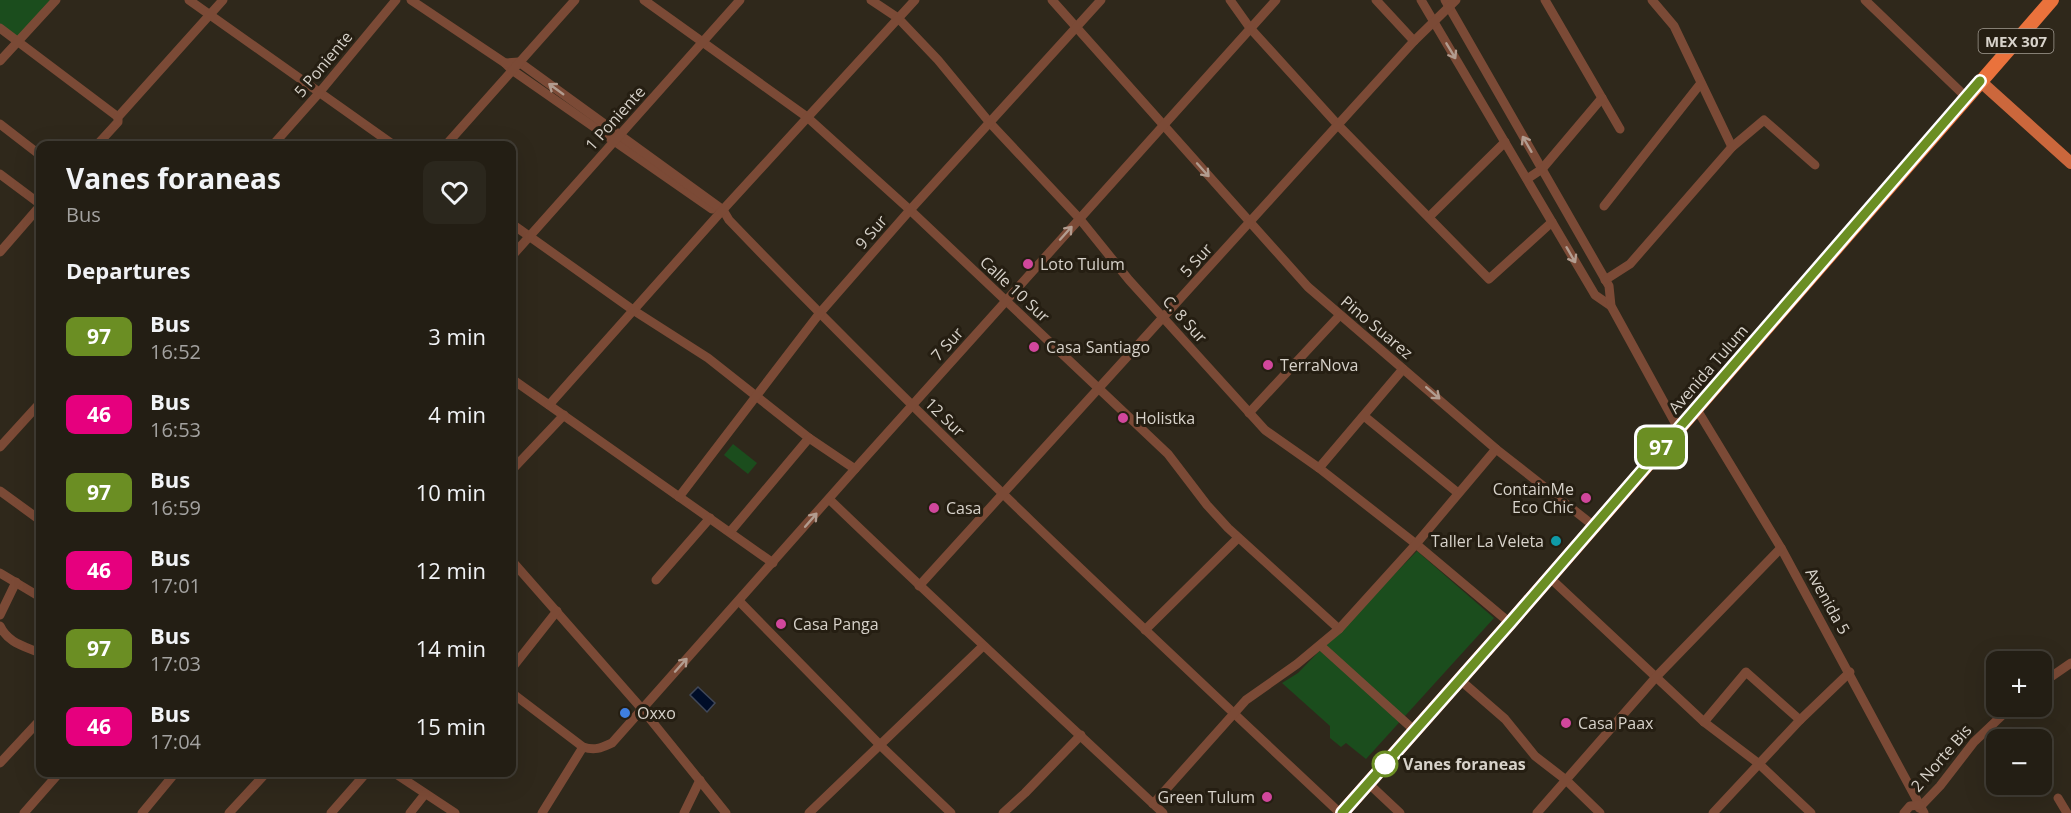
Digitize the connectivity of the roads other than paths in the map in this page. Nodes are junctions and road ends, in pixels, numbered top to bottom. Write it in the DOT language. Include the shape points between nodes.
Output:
graph roads {
  1 [pos="56,0"];
  2 [pos="189,0"];
  3 [pos="223,0"];
  4 [pos="396,0"];
  5 [pos="411,0"];
  6 [pos="575,0"];
  7 [pos="644,0"];
  8 [pos="740,0"];
  9 [pos="871,0"];
  10 [pos="915,0"];
  11 [pos="1052,0"];
  12 [pos="1101,0"];
  13 [pos="1230,0"];
  14 [pos="1276,0"];
  15 [pos="1376,0"];
  16 [pos="1421,0"];
  17 [pos="1456,0"];
  18 [pos="1545,0"];
  19 [pos="1652,0"];
  20 [pos="1864,0"];
  21 [pos="2052,0"];
  22 [pos="1447,4"];
  23 [pos="210,14"];
  24 [pos="898,18"];
  25 [pos="1434,23"];
  26 [pos="1078,27"];
  27 [pos="0,28"];
  28 [pos="1250,28"];
  29 [pos="18,40"];
  30 [pos="1414,41"];
  31 [pos="702,43"];
  32 [pos="0,61"];
  33 [pos="519,62"];
  34 [pos="509,66"];
  35 [pos="1980,81"];
  36 [pos="1701,83"];
  37 [pos="319,93"];
  38 [pos="1966,97"];
  39 [pos="1602,99"];
  40 [pos="585,116"];
  41 [pos="118,117"];
  42 [pos="807,117"];
  43 [pos="990,123"];
  44 [pos="0,124"];
  45 [pos="1338,125"];
  46 [pos="1164,126"];
  47 [pos="1620,129"];
  48 [pos="617,138"];
  49 [pos="101,141"];
  50 [pos="276,141"];
  51 [pos="388,141"];
  52 [pos="449,141"];
  53 [pos="1505,142"];
  54 [pos="1732,147"];
  55 [pos="36,151"];
  56 [pos="2071,163"];
  57 [pos="1815,165"];
  58 [pos="1542,170"];
  59 [pos="0,174"];
  60 [pos="1527,179"];
  61 [pos="36,202"];
  62 [pos="1605,206"];
  63 [pos="36,210"];
  64 [pos="910,210"];
  65 [pos="721,212"];
  66 [pos="1429,217"];
  67 [pos="1079,218"];
  68 [pos="1250,222"];
  69 [pos="1552,222"];
  70 [pos="516,227"];
  71 [pos="529,236"];
  72 [pos="516,251"];
  73 [pos="0,252"];
  74 [pos="1605,280"];
  75 [pos="1006,301"];
  76 [pos="1611,306"];
  77 [pos="633,310"];
  78 [pos="819,314"];
  79 [pos="1340,315"];
  80 [pos="1164,319"];
  81 [pos="1403,369"];
  82 [pos="516,382"];
  83 [pos="1097,389"];
  84 [pos="757,397"];
  85 [pos="549,405"];
  86 [pos="912,406"];
  87 [pos="36,407"];
  88 [pos="1696,408"];
  89 [pos="1249,412"];
  90 [pos="564,415"];
  91 [pos="1364,416"];
  92 [pos="1678,428"];
  93 [pos="809,438"];
  94 [pos="0,447"];
  95 [pos="1496,449"];
  96 [pos="516,466"];
  97 [pos="1320,468"];
  98 [pos="855,469"];
  99 [pos="0,491"];
  100 [pos="1458,493"];
  101 [pos="1003,494"];
  102 [pos="679,497"];
  103 [pos="829,499"];
  104 [pos="36,517"];
  105 [pos="710,518"];
  106 [pos="1594,526"];
  107 [pos="730,532"];
  108 [pos="1238,538"];
  109 [pos="1416,544"];
  110 [pos="1781,548"];
  111 [pos="773,563"];
  112 [pos="516,565"];
  113 [pos="0,573"];
  114 [pos="1549,577"];
  115 [pos="656,580"];
  116 [pos="16,582"];
  117 [pos="919,586"];
  118 [pos="36,594"];
  119 [pos="739,602"];
  120 [pos="557,611"];
  121 [pos="0,615"];
  122 [pos="1510,623"];
  123 [pos="0,626"];
  124 [pos="1339,629"];
  125 [pos="1145,630"];
  126 [pos="1321,646"];
  127 [pos="982,647"];
  128 [pos="36,651"];
  129 [pos="516,663"];
  130 [pos="2071,663"];
  131 [pos="1850,672"];
  132 [pos="2052,676"];
  133 [pos="1656,677"];
  134 [pos="1459,679"];
  135 [pos="516,696"];
  136 [pos="642,709"];
  137 [pos="1234,713"];
  138 [pos="2000,717"];
  139 [pos="1800,720"];
  140 [pos="1704,722"];
  141 [pos="36,724"];
  142 [pos="1414,730"];
  143 [pos="1081,735"];
  144 [pos="881,746"];
  145 [pos="583,747"];
  146 [pos="0,763"];
  147 [pos="1758,763"];
  148 [pos="56,777"];
  149 [pos="172,777"];
  150 [pos="262,777"];
  151 [pos="363,777"];
  152 [pos="400,777"];
  153 [pos="700,780"];
  154 [pos="1566,780"];
  155 [pos="1368,783"];
  156 [pos="425,794"];
  157 [pos="2058,798"];
  158 [pos="1153,804"];
  159 [pos="1921,810"];
  160 [pos="24,813"];
  161 [pos="142,813"];
  162 [pos="229,813"];
  163 [pos="332,813"];
  164 [pos="410,813"];
  165 [pos="454,813"];
  166 [pos="542,813"];
  167 [pos="684,813"];
  168 [pos="726,813"];
  169 [pos="809,813"];
  170 [pos="951,813"];
  171 [pos="1003,813"];
  172 [pos="1162,813"];
  173 [pos="1341,813"];
  174 [pos="1400,813"];
  175 [pos="1537,813"];
  176 [pos="1600,813"];
  177 [pos="1713,813"];
  178 [pos="1811,813"];
  179 [pos="1904,813"];
  180 [pos="2067,813"];
  1 -- 29 [label="street"];
  2 -- 23 [label="street"];
  3 -- 23 [label="street"];
  4 -- 37 [label="street, 5 Poniente"];
  5 -- 34 [label="street"];
  6 -- 33 [label="street"];
  7 -- 31 [label="street, Calle 10 Sur"];
  8 -- 31 [label="street, 1 Poniente"];
  9 -- 24 [label="street, C. 8 Sur"];
  10 -- 24 [label="street"];
  11 -- 26 [label="street, Pino Suarez"];
  12 -- 26 [label="street, 9 Sur"];
  13 -- 28 [label="street"];
  14 -- 28 [label="street, 7 Sur"];
  15 -- 30 [label="street"];
  16 -- 25 [label="street"];
  17 -- 22 [label="street, 5 Sur"];
  18 -- 39 [label="street"];
  19 -- 36 [label="street" via="1674,26"];
  20 -- 38 [label="street"];
  21 -- 35 [label="highway, MEX 307"];
  22 -- 25 [label="street, 5 Sur"];
  58 -- 22 [label="street, one-way"];
  23 -- 37 [label="street"];
  23 -- 41 [label="street"];
  24 -- 42 [label="street"];
  24 -- 43 [label="street, C. 8 Sur"];
  25 -- 30 [label="street, 5 Sur"];
  25 -- 53 [label="street, one-way"];
  26 -- 43 [label="street, 9 Sur"];
  26 -- 46 [label="street, Pino Suarez"];
  27 -- 29 [label="street"];
  28 -- 45 [label="street"];
  28 -- 46 [label="street, 7 Sur"];
  29 -- 32 [label="street"];
  29 -- 41 [label="street"];
  30 -- 45 [label="street, 5 Sur"];
  31 -- 42 [label="street, Calle 10 Sur"];
  31 -- 48 [label="street, 1 Poniente"];
  33 -- 34 [label="street"];
  40 -- 33 [label="street, one-way"];
  34 -- 40 [label="street"];
  34 -- 52 [label="street"];
  35 -- 38 [label="highway, Avenida Tulum / MEX 307"];
  35 -- 56 [label="main road"];
  36 -- 54 [label="street"];
  36 -- 62 [label="street"];
  37 -- 50 [label="street, 5 Poniente"];
  37 -- 51 [label="street"];
  38 -- 88 [label="highway, Avenida Tulum / MEX 307"];
  39 -- 47 [label="street"];
  39 -- 58 [label="street"];
  40 -- 48 [label="street"];
  41 -- 49 [label="street"];
  42 -- 64 [label="street, Calle 10 Sur"];
  42 -- 65 [label="street"];
  43 -- 64 [label="street, 9 Sur"];
  43 -- 67 [label="street, C. 8 Sur"];
  44 -- 55 [label="street"];
  45 -- 66 [label="street"];
  45 -- 68 [label="street, 5 Sur"];
  46 -- 67 [label="street, 7 Sur"];
  46 -- 68 [label="street, Pino Suarez, one-way"];
  48 -- 65 [label="street"];
  48 -- 71 [label="street, 1 Poniente"];
  53 -- 60 [label="street"];
  53 -- 66 [label="street"];
  54 -- 57 [label="street" via="1764,120"];
  54 -- 74 [label="street" via="1630,264"];
  58 -- 60 [label="street"];
  58 -- 74 [label="street"];
  59 -- 61 [label="street"];
  60 -- 69 [label="street"];
  63 -- 73 [label="street"];
  64 -- 75 [label="street, Calle 10 Sur"];
  64 -- 78 [label="street, 9 Sur"];
  65 -- 77 [label="street"];
  65 -- 78 [label="street, 12 Sur"];
  66 -- 69 [label="street" via="1490,279"];
  75 -- 67 [label="street, 7 Sur, one-way"];
  67 -- 80 [label="street, C. 8 Sur"];
  68 -- 79 [label="street, Pino Suarez" via="1308,287"];
  68 -- 80 [label="street, 5 Sur"];
  69 -- 76 [label="street, one-way" via="1594,295"];
  70 -- 71 [label="street"];
  71 -- 72 [label="street, 1 Poniente"];
  71 -- 77 [label="street"];
  74 -- 76 [label="street"];
  75 -- 83 [label="street, Calle 10 Sur"];
  75 -- 86 [label="street, 7 Sur"];
  76 -- 92 [label="street"];
  77 -- 84 [label="street" via="708,358"];
  77 -- 85 [label="street"];
  78 -- 84 [label="street, 9 Sur"];
  78 -- 86 [label="street, 12 Sur"];
  79 -- 81 [label="street, Pino Suarez"];
  79 -- 89 [label="street"];
  80 -- 83 [label="street, 5 Sur"];
  80 -- 89 [label="street, C. 8 Sur"];
  81 -- 91 [label="street"];
  81 -- 95 [label="street, Pino Suarez, one-way"];
  82 -- 85 [label="street"];
  83 -- 101 [label="street, 5 Sur"];
  83 -- 108 [label="street, Calle 10 Sur" via="1168,454"];
  84 -- 93 [label="street"];
  84 -- 102 [label="street, 9 Sur"];
  85 -- 90 [label="street"];
  86 -- 98 [label="street, 7 Sur"];
  86 -- 101 [label="street, 12 Sur"];
  87 -- 94 [label="street"];
  88 -- 92 [label="highway, Avenida Tulum / MEX 307"];
  88 -- 110 [label="street, Avenida 5"];
  89 -- 97 [label="street, C. 8 Sur" via="1264,430"];
  90 -- 96 [label="street"];
  90 -- 102 [label="street"];
  91 -- 97 [label="street"];
  91 -- 100 [label="street"];
  92 -- 106 [label="highway, Avenida Tulum / MEX 307"];
  93 -- 98 [label="street"];
  93 -- 107 [label="street"];
  95 -- 100 [label="street"];
  95 -- 106 [label="street, Pino Suarez"];
  97 -- 109 [label="street, C. 8 Sur"];
  98 -- 103 [label="street, 7 Sur"];
  99 -- 104 [label="street"];
  100 -- 109 [label="street"];
  101 -- 117 [label="street, 5 Sur"];
  101 -- 125 [label="street, 12 Sur"];
  102 -- 105 [label="street"];
  111 -- 103 [label="street, 7 Sur, one-way"];
  103 -- 117 [label="street"];
  105 -- 107 [label="street"];
  105 -- 115 [label="street"];
  106 -- 114 [label="highway, Avenida Tulum / MEX 307"];
  107 -- 111 [label="street"];
  108 -- 124 [label="street, Calle 10 Sur"];
  108 -- 125 [label="street"];
  109 -- 122 [label="street, C. 8 Sur"];
  109 -- 124 [label="street"];
  110 -- 131 [label="street, Avenida 5"];
  110 -- 133 [label="street"];
  111 -- 119 [label="street, 7 Sur"];
  112 -- 120 [label="street"];
  113 -- 116 [label="street"];
  114 -- 122 [label="highway, Avenida Tulum / MEX 307"];
  114 -- 133 [label="street"];
  116 -- 118 [label="street"];
  116 -- 121 [label="street"];
  117 -- 127 [label="street"];
  136 -- 119 [label="street, 7 Sur, one-way"];
  119 -- 144 [label="street"];
  120 -- 129 [label="street"];
  120 -- 136 [label="street"];
  122 -- 134 [label="highway, Avenida Tulum / MEX 307"];
  123 -- 128 [label="street" via="5,636"];
  124 -- 126 [label="street"];
  125 -- 137 [label="street, 12 Sur"];
  126 -- 137 [label="street" via="1258,690"];
  126 -- 142 [label="street"];
  127 -- 143 [label="street"];
  127 -- 144 [label="street"];
  130 -- 132 [label="street"];
  131 -- 139 [label="street"];
  131 -- 159 [label="street, Avenida 5"];
  133 -- 140 [label="street"];
  133 -- 154 [label="street"];
  134 -- 142 [label="highway, Avenida Tulum / MEX 307"];
  134 -- 154 [label="street" via="1505,719 1535,756"];
  135 -- 145 [label="street"];
  136 -- 145 [label="street, 7 Sur" via="612,743 601,749"];
  136 -- 153 [label="street"];
  137 -- 158 [label="street"];
  137 -- 173 [label="street, 12 Sur"];
  138 -- 159 [label="street, 2 Norte Bis" via="1974,742"];
  139 -- 140 [label="street" via="1746,672"];
  139 -- 147 [label="street"];
  140 -- 147 [label="street"];
  141 -- 146 [label="street"];
  142 -- 155 [label="highway, Avenida Tulum / MEX 307"];
  143 -- 158 [label="street"];
  143 -- 171 [label="street"];
  144 -- 169 [label="street"];
  144 -- 170 [label="street"];
  145 -- 166 [label="street"];
  147 -- 177 [label="street"];
  147 -- 178 [label="street"];
  148 -- 160 [label="street"];
  149 -- 161 [label="street"];
  150 -- 162 [label="street"];
  151 -- 163 [label="street"];
  152 -- 156 [label="street"];
  153 -- 167 [label="street"];
  153 -- 168 [label="street"];
  154 -- 175 [label="street"];
  154 -- 176 [label="street"];
  155 -- 173 [label="highway, Avenida Tulum / MEX 307"];
  155 -- 174 [label="street"];
  156 -- 164 [label="street"];
  156 -- 165 [label="street"];
  157 -- 180 [label="street"];
  158 -- 172 [label="street"];
  159 -- 179 [label="street, 2 Norte Bis" via="1910,806"];
}
